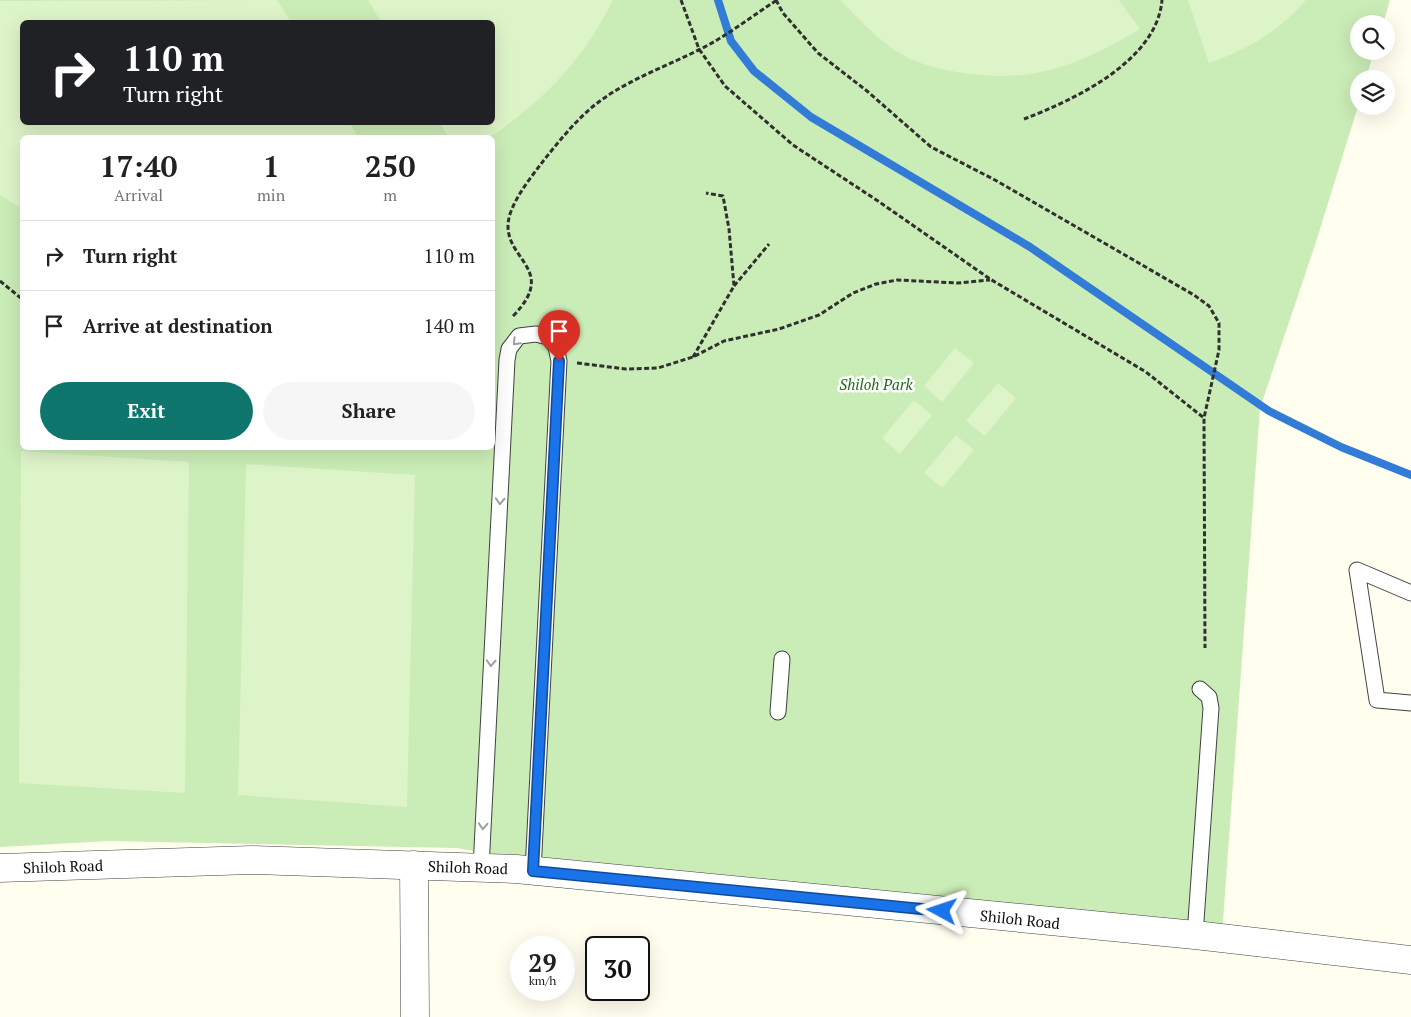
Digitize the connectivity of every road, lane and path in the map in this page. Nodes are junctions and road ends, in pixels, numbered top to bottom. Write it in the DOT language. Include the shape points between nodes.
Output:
graph roads {
  1 [pos="682,0"];
  2 [pos="777,0"];
  3 [pos="1162,0"];
  4 [pos="699,49"];
  5 [pos="1024,119"];
  6 [pos="706,193"];
  7 [pos="769,244"];
  8 [pos="0,280"];
  9 [pos="990,280"];
  10 [pos="734,286"];
  11 [pos="20,297"];
  12 [pos="510,319"];
  13 [pos="692,357"];
  14 [pos="559,361"];
  15 [pos="1204,418"];
  16 [pos="1411,593"];
  17 [pos="1205,648"];
  18 [pos="782,659"];
  19 [pos="1200,689"];
  20 [pos="1411,703"];
  21 [pos="778,712"];
  22 [pos="414,865"];
  23 [pos="0,868"];
  24 [pos="481,868"];
  25 [pos="533,871"];
  26 [pos="1195,936"];
  27 [pos="1411,960"];
  28 [pos="415,1017"];
  1 -- 4 [label="path"];
  2 -- 4 [label="path"];
  2 -- 15 [label="path" via="783,13 818,53 932,146 1209,306 1219,323 1219,350"];
  3 -- 5 [label="path" via="1161,16 1143,47 1088,91"];
  4 -- 9 [label="path" via="725,86 793,145"];
  4 -- 12 [label="path" via="597,103 570,128 527,183 510,215 508,227 512,243 532,283 528,301"];
  6 -- 10 [label="path" via="723,196"];
  7 -- 10 [label="path"];
  8 -- 11 [label="path"];
  9 -- 13 [label="path" via="958,283 897,280 876,284 853,292 818,315 780,330 724,342"];
  9 -- 15 [label="path" via="1146,372"];
  10 -- 13 [label="path"];
  13 -- 14 [label="path" via="658,368 626,369"];
  14 -- 24 [label="lane, one-way" via="556,347 548,337 536,334 519,336 509,348"];
  14 -- 25 [label="lane"];
  15 -- 17 [label="path"];
  16 -- 20 [label="lane" via="1357,570 1377,700"];
  18 -- 21 [label="lane"];
  19 -- 26 [label="lane" via="1209,697 1211,708"];
  22 -- 23 [label="street, Shiloh Road" via="252,860"];
  22 -- 24 [label="street, Shiloh Road"];
  22 -- 28 [label="street"];
  24 -- 25 [label="street, Shiloh Road"];
  25 -- 26 [label="street, Shiloh Road"];
  26 -- 27 [label="street, Shiloh Road"];
}
